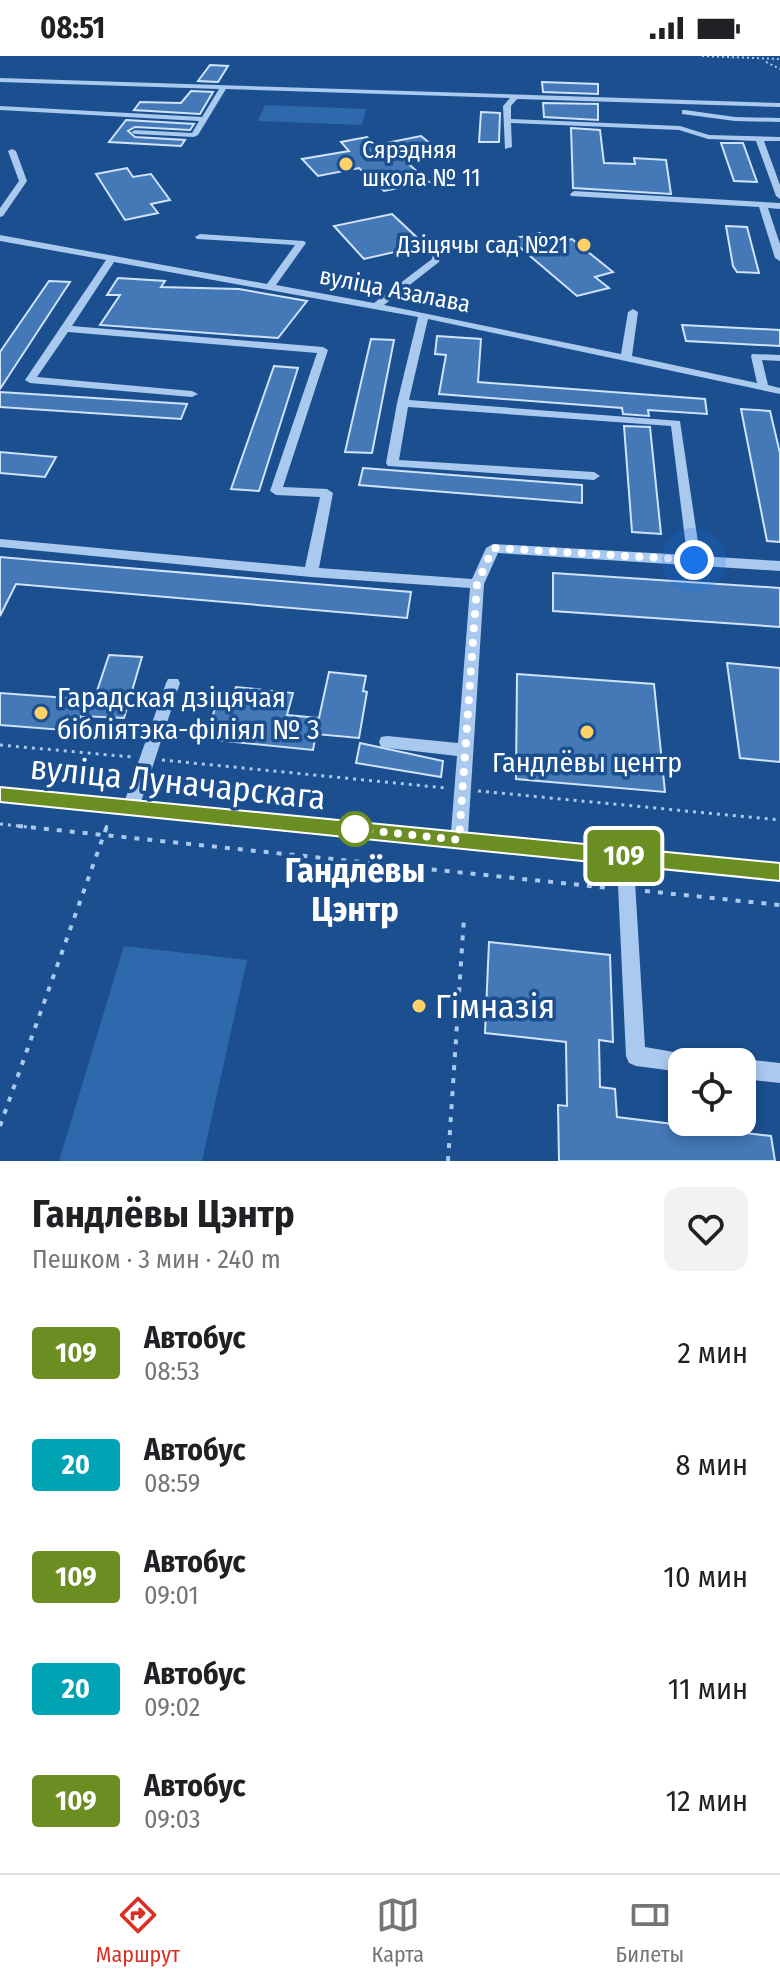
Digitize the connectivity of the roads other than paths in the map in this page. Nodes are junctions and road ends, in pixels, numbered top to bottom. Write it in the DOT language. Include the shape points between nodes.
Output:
graph roads {
  1 [pos="0,80"];
  2 [pos="223,88"];
  3 [pos="515,97"];
  4 [pos="780,105"];
  5 [pos="507,106"];
  6 [pos="0,108"];
  7 [pos="204,119"];
  8 [pos="780,120"];
  9 [pos="508,121"];
  10 [pos="135,132"];
  11 [pos="759,139"];
  12 [pos="780,139"];
  13 [pos="508,147"];
  14 [pos="12,151"];
  15 [pos="574,194"];
  16 [pos="780,196"];
  17 [pos="763,206"];
  18 [pos="780,206"];
  19 [pos="0,214"];
  20 [pos="200,237"];
  21 [pos="0,238"];
  22 [pos="438,251"];
  23 [pos="780,258"];
  24 [pos="111,259"];
  25 [pos="270,286"];
  26 [pos="376,306"];
  27 [pos="633,312"];
  28 [pos="424,315"];
  29 [pos="65,329"];
  30 [pos="626,358"];
  31 [pos="780,358"];
  32 [pos="763,387"];
  33 [pos="780,391"];
  34 [pos="192,394"];
  35 [pos="403,403"];
  36 [pos="594,476"];
  37 [pos="0,543"];
  38 [pos="694,560"];
  39 [pos="780,566"];
  40 [pos="311,572"];
  41 [pos="477,584"];
  42 [pos="173,683"];
  43 [pos="387,742"];
  44 [pos="464,750"];
  45 [pos="0,795"];
  46 [pos="122,807"];
  47 [pos="459,840"];
  48 [pos="625,856"];
  49 [pos="780,872"];
  50 [pos="668,1060"];
  51 [pos="756,1070"];
  52 [pos="780,1073"];
  1 -- 2 [label="street"];
  2 -- 3 [label="street"];
  2 -- 7 [label="street"];
  3 -- 4 [label="street"];
  3 -- 5 [label="street"];
  5 -- 8 [label="street" via="703,112"];
  5 -- 9 [label="street"];
  6 -- 7 [label="street"];
  7 -- 10 [label="street" via="194,135"];
  9 -- 11 [label="street" via="680,128 708,137"];
  9 -- 13 [label="street"];
  11 -- 12 [label="street"];
  11 -- 16 [label="street"];
  14 -- 19 [label="street" via="23,181"];
  15 -- 17 [label="street"];
  17 -- 18 [label="street"];
  17 -- 23 [label="street"];
  20 -- 25 [label="street" via="301,243"];
  21 -- 24 [label="street, вуліца Азалава"];
  22 -- 26 [label="street" via="436,260"];
  24 -- 25 [label="street, вуліца Азалава"];
  24 -- 29 [label="street"];
  25 -- 26 [label="street, вуліца Азалава"];
  26 -- 28 [label="street, вуліца Азалава"];
  27 -- 30 [label="street"];
  28 -- 30 [label="street, вуліца Азалава"];
  28 -- 35 [label="street"];
  29 -- 34 [label="street" via="30,380"];
  29 -- 40 [label="street" via="323,350 276,491 327,493"];
  30 -- 32 [label="street, вуліца Азалава"];
  31 -- 32 [label="street" via="756,356"];
  32 -- 33 [label="street, вуліца Азалава"];
  35 -- 36 [label="street" via="392,463"];
  35 -- 38 [label="street" via="676,423"];
  37 -- 40 [label="street"];
  38 -- 39 [label="street"];
  38 -- 41 [label="street" via="493,548"];
  40 -- 41 [label="street"];
  41 -- 44 [label="street"];
  42 -- 46 [label="street"];
  43 -- 44 [label="street"];
  44 -- 47 [label="street"];
  45 -- 46 [label="street, вуліца Луначарскага"];
  46 -- 47 [label="street, вуліца Луначарскага"];
  47 -- 48 [label="street, вуліца Луначарскага"];
  48 -- 49 [label="street, вуліца Луначарскага"];
  48 -- 50 [label="street" via="636,1056"];
  51 -- 52 [label="street"];
}
